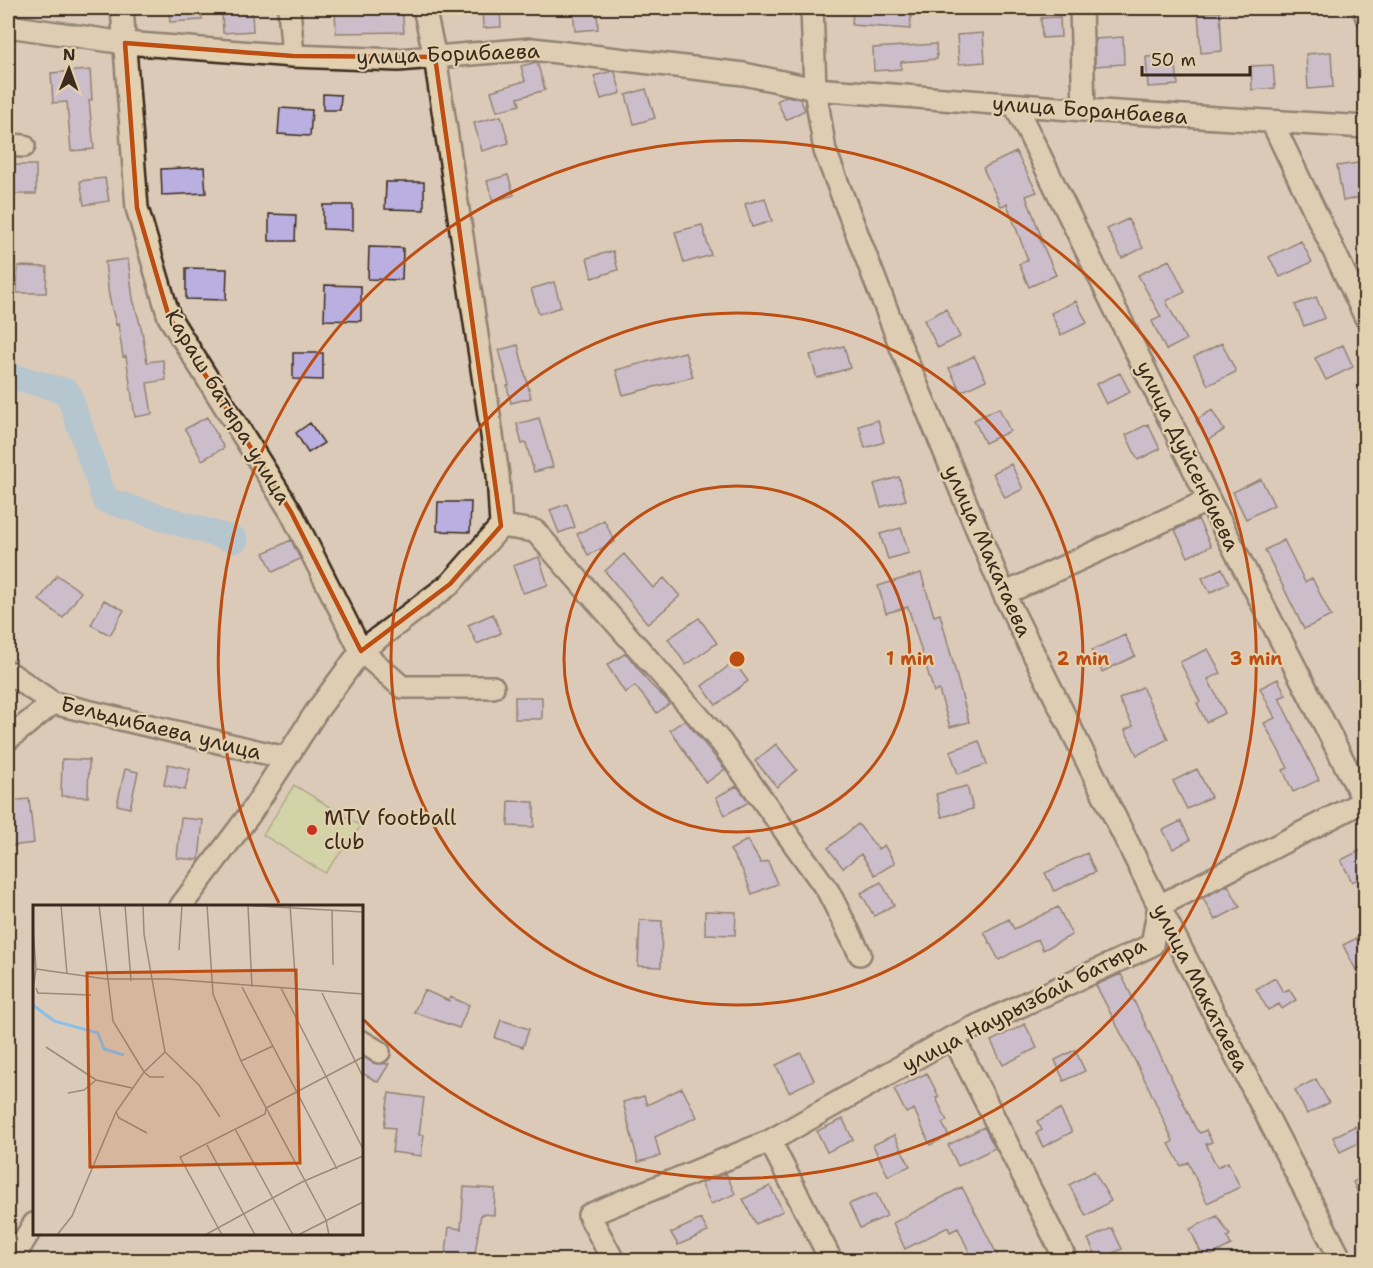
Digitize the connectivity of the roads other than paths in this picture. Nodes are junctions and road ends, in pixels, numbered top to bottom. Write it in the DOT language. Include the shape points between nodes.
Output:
graph roads {
  1 [pos="122,8"];
  2 [pos="289,8"];
  3 [pos="424,8"];
  4 [pos="812,8"];
  5 [pos="1081,8"];
  6 [pos="1365,8"];
  7 [pos="1365,15"];
  8 [pos="8,26"];
  9 [pos="125,43"];
  10 [pos="293,56"];
  11 [pos="435,57"];
  12 [pos="815,89"];
  13 [pos="1015,105"];
  14 [pos="1084,110"];
  15 [pos="1272,122"];
  16 [pos="1365,128"];
  17 [pos="1365,318"];
  18 [pos="1209,500"];
  19 [pos="501,526"];
  20 [pos="1004,594"];
  21 [pos="362,651"];
  22 [pos="8,672"];
  23 [pos="493,687"];
  24 [pos="52,703"];
  25 [pos="8,739"];
  26 [pos="286,758"];
  27 [pos="1365,802"];
  28 [pos="182,905"];
  29 [pos="1159,906"];
  30 [pos="860,954"];
  31 [pos="952,1037"];
  32 [pos="770,1141"];
  33 [pos="33,1226"];
  34 [pos="12,1260"];
  35 [pos="613,1260"];
  36 [pos="831,1260"];
  37 [pos="1066,1260"];
  38 [pos="1341,1260"];
  1 -- 9 [label="street, Караш батыра улица"];
  2 -- 10 [label="street"];
  3 -- 11 [label="street"];
  4 -- 12 [label="street, улица Макатаева"];
  5 -- 14 [label="street"];
  6 -- 7 [label="street"];
  8 -- 9 [label="street, улица Борибаева"];
  9 -- 10 [label="street, улица Борибаева"];
  9 -- 21 [label="street, Караш батыра улица" via="137,208 169,316 291,512"];
  10 -- 11 [label="street, улица Борибаева" via="399,60"];
  11 -- 12 [label="street, улица Борибаева" via="532,49 744,74"];
  11 -- 19 [label="street" via="498,475"];
  12 -- 13 [label="street, улица Боранбаева"];
  12 -- 20 [label="street, улица Макатаева" via="825,151 849,219"];
  13 -- 14 [label="street, улица Боранбаева"];
  13 -- 18 [label="street, улица Дуйсенбиева"];
  14 -- 15 [label="street, улица Боранбаева"];
  15 -- 16 [label="street, улица Боранбаева"];
  15 -- 17 [label="street"];
  18 -- 20 [label="street"];
  18 -- 27 [label="street, улица Дуйсенбиева"];
  19 -- 21 [label="street" via="450,585"];
  19 -- 30 [label="street" via="535,531 721,742 828,891"];
  20 -- 29 [label="street, улица Макатаева"];
  21 -- 23 [label="street" via="402,687"];
  21 -- 26 [label="street"];
  22 -- 24 [label="street, Бельдибаева улица"];
  24 -- 25 [label="street"];
  24 -- 26 [label="street, Бельдибаева улица"];
  26 -- 28 [label="street" via="250,814"];
  27 -- 29 [label="street"];
  29 -- 31 [label="street, улица Наурызбай батыра" via="1152,945"];
  29 -- 38 [label="street, улица Макатаева"];
  31 -- 32 [label="street, улица Наурызбай батыра"];
  31 -- 37 [label="street"];
  32 -- 35 [label="street, улица Наурызбай батыра" via="589,1215"];
  32 -- 36 [label="street"];
  33 -- 34 [label="street"];
}
